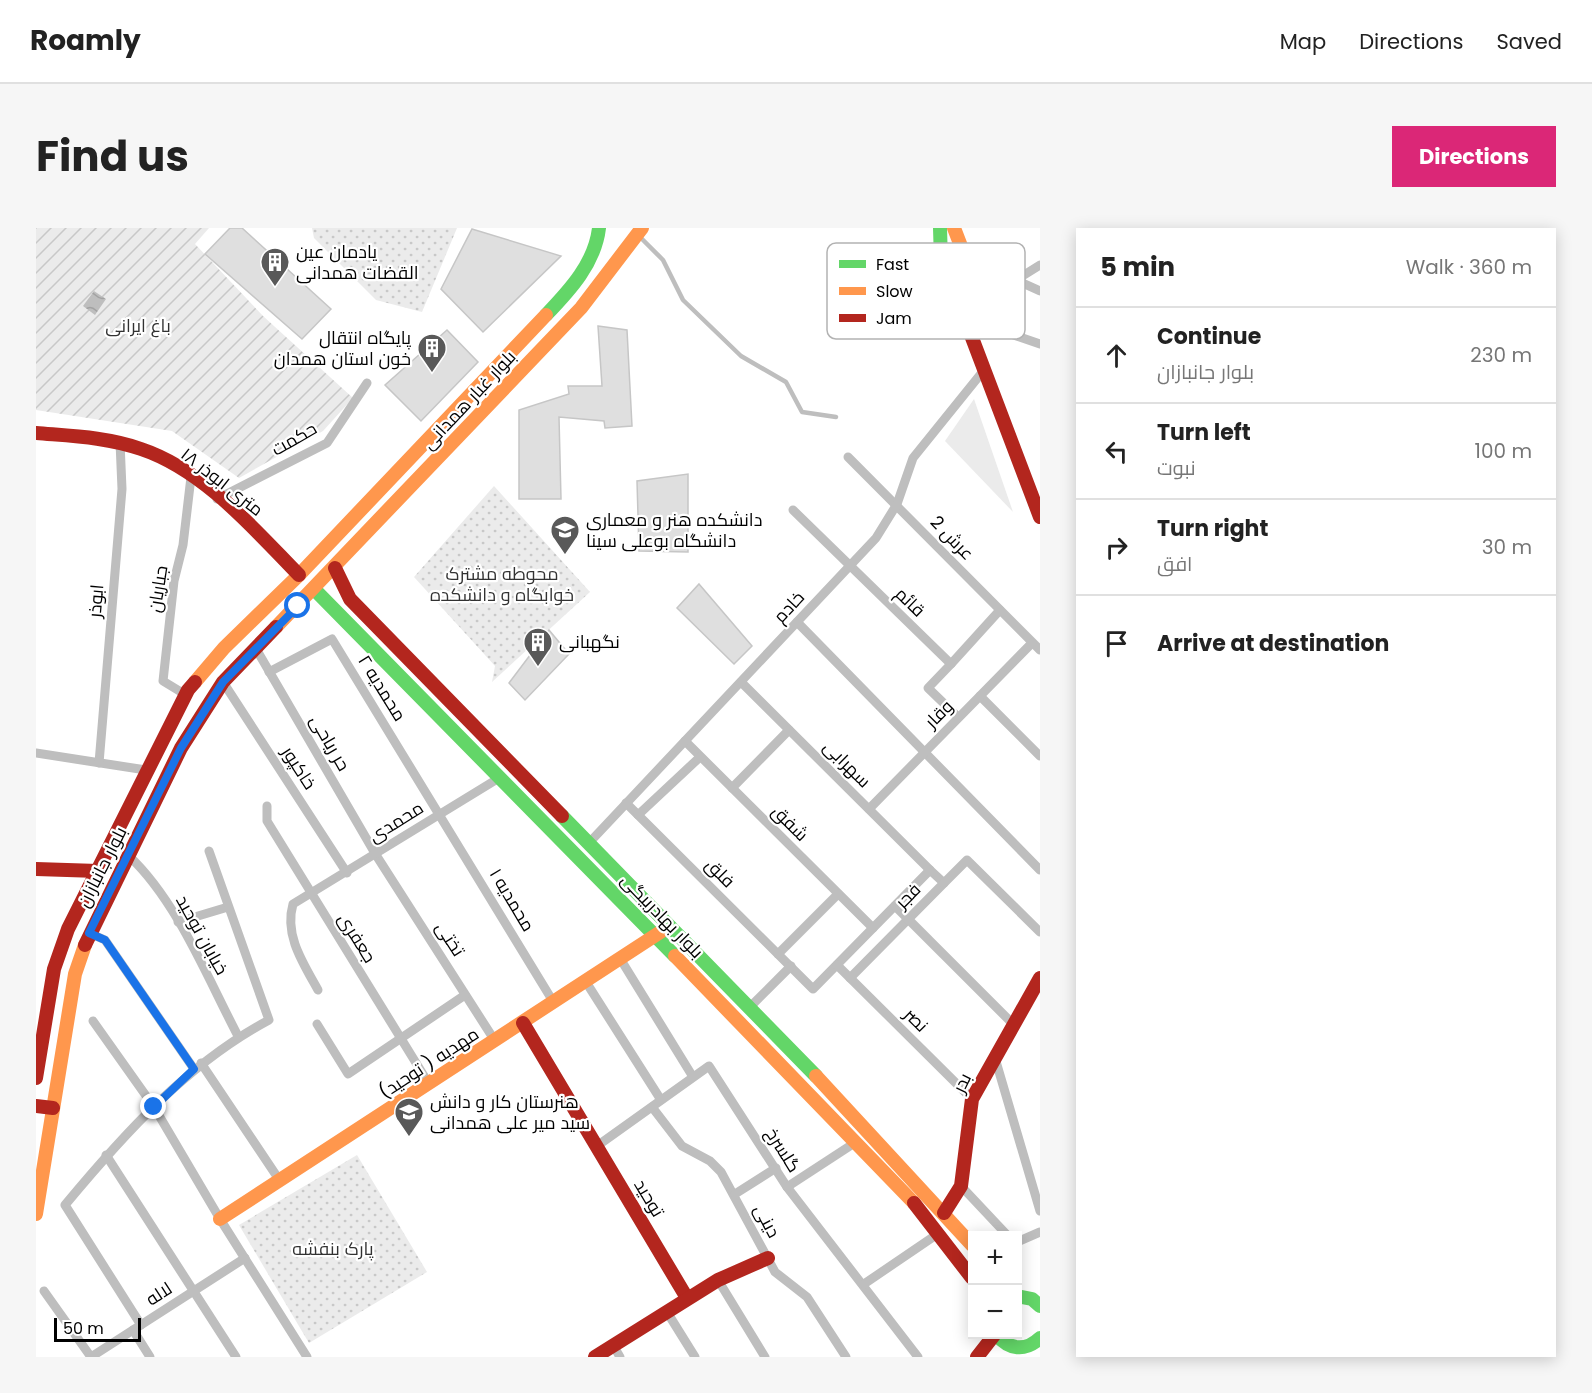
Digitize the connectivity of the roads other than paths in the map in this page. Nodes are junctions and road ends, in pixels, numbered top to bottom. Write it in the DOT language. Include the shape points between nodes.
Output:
graph roads {
  1 [pos="599,228"];
  2 [pos="940,228"];
  3 [pos="954,228"];
  4 [pos="639,231"];
  5 [pos="940,243"];
  6 [pos="960,243"];
  7 [pos="1040,265"];
  8 [pos="1025,274"];
  9 [pos="1025,284"];
  10 [pos="1040,291"];
  11 [pos="972,339"];
  12 [pos="1025,339"];
  13 [pos="1040,344"];
  14 [pos="984,370"];
  15 [pos="367,383"];
  16 [pos="836,417"];
  17 [pos="36,433"];
  18 [pos="120,442"];
  19 [pos="848,457"];
  20 [pos="191,477"];
  21 [pos="217,499"];
  22 [pos="897,504"];
  23 [pos="793,510"];
  24 [pos="1040,517"];
  25 [pos="311,563"];
  26 [pos="850,567"];
  27 [pos="335,568"];
  28 [pos="299,575"];
  29 [pos="314,589"];
  30 [pos="1000,610"];
  31 [pos="797,622"];
  32 [pos="1032,643"];
  33 [pos="255,647"];
  34 [pos="1040,650"];
  35 [pos="951,664"];
  36 [pos="269,672"];
  37 [pos="223,682"];
  38 [pos="741,682"];
  39 [pos="186,695"];
  40 [pos="980,696"];
  41 [pos="958,717"];
  42 [pos="789,730"];
  43 [pos="685,741"];
  44 [pos="925,751"];
  45 [pos="36,753"];
  46 [pos="1040,756"];
  47 [pos="700,757"];
  48 [pos="99,763"];
  49 [pos="146,770"];
  50 [pos="499,778"];
  51 [pos="732,788"];
  52 [pos="626,803"];
  53 [pos="267,806"];
  54 [pos="869,809"];
  55 [pos="441,814"];
  56 [pos="638,815"];
  57 [pos="588,844"];
  58 [pos="209,851"];
  59 [pos="376,855"];
  60 [pos="129,856"];
  61 [pos="36,869"];
  62 [pos="930,870"];
  63 [pos="1040,870"];
  64 [pos="98,871"];
  65 [pos="347,873"];
  66 [pos="944,883"];
  67 [pos="838,894"];
  68 [pos="311,895"];
  69 [pos="895,906"];
  70 [pos="228,907"];
  71 [pos="908,920"];
  72 [pos="178,922"];
  73 [pos="667,926"];
  74 [pos="873,928"];
  75 [pos="1040,932"];
  76 [pos="89,933"];
  77 [pos="657,937"];
  78 [pos="778,954"];
  79 [pos="621,960"];
  80 [pos="837,965"];
  81 [pos="791,966"];
  82 [pos="850,978"];
  83 [pos="1040,978"];
  84 [pos="586,982"];
  85 [pos="318,990"];
  86 [pos="465,995"];
  87 [pos="554,1003"];
  88 [pos="749,1008"];
  89 [pos="93,1021"];
  90 [pos="523,1023"];
  91 [pos="317,1024"];
  92 [pos="1015,1026"];
  93 [pos="238,1036"];
  94 [pos="401,1039"];
  95 [pos="495,1041"];
  96 [pos="995,1058"];
  97 [pos="198,1066"];
  98 [pos="693,1077"];
  99 [pos="36,1078"];
  100 [pos="429,1084"];
  101 [pos="972,1099"];
  102 [pos="661,1100"];
  103 [pos="36,1106"];
  104 [pos="154,1107"];
  105 [pos="652,1107"];
  106 [pos="53,1108"];
  107 [pos="856,1142"];
  108 [pos="597,1146"];
  109 [pos="106,1155"];
  110 [pos="776,1168"];
  111 [pos="280,1181"];
  112 [pos="961,1186"];
  113 [pos="787,1187"];
  114 [pos="735,1194"];
  115 [pos="1040,1212"];
  116 [pos="944,1213"];
  117 [pos="36,1214"];
  118 [pos="220,1219"];
  119 [pos="1003,1231"];
  120 [pos="1040,1232"];
  121 [pos="939,1233"];
  122 [pos="968,1240"];
  123 [pos="1022,1240"];
  124 [pos="245,1258"];
  125 [pos="768,1258"];
  126 [pos="968,1273"];
  127 [pos="718,1280"];
  128 [pos="864,1284"];
  129 [pos="44,1291"];
  130 [pos="192,1292"];
  131 [pos="1022,1297"];
  132 [pos="687,1298"];
  133 [pos="1040,1306"];
  134 [pos="667,1312"];
  135 [pos="137,1327"];
  136 [pos="1040,1338"];
  137 [pos="992,1339"];
  138 [pos="1000,1339"];
  139 [pos="1023,1348"];
  140 [pos="617,1351"];
  141 [pos="91,1357"];
  142 [pos="150,1357"];
  143 [pos="236,1357"];
  144 [pos="307,1357"];
  145 [pos="595,1357"];
  146 [pos="695,1357"];
  147 [pos="765,1357"];
  148 [pos="846,1357"];
  149 [pos="918,1357"];
  150 [pos="977,1357"];
  151 [pos="1010,1357"];
  1 -- 25 [label="main road, بلوار غبار همدانی" via="599,238 583,271 565,295"];
  2 -- 5 [label="main road"];
  3 -- 6 [label="main road"];
  4 -- 16 [label="lane" via="663,260 682,300 741,356 786,382 802,412"];
  4 -- 27 [label="main road, بلوار غبار همدانی" via="581,308"];
  7 -- 8 [label="street"];
  9 -- 10 [label="street"];
  11 -- 14 [label="main road"];
  12 -- 13 [label="street"];
  14 -- 22 [label="street, خادم" via="913,458"];
  14 -- 24 [label="main road"];
  15 -- 21 [label="street, حکمت" via="327,442"];
  17 -- 18 [label="main road, ۱۸ متری ابوذر"];
  18 -- 20 [label="main road, ۱۸ متری ابوذر" via="175,465"];
  18 -- 48 [label="street, ابوذر" via="122,489"];
  19 -- 22 [label="street, عرش 2"];
  20 -- 21 [label="main road, ۱۸ متری ابوذر"];
  20 -- 39 [label="street, جباریان" via="183,545 174,581 164,681"];
  21 -- 28 [label="main road, ۱۸ متری ابوذر"];
  22 -- 26 [label="street, خادم" via="876,538"];
  22 -- 30 [label="street, عرش 2"];
  23 -- 26 [label="street, قائم"];
  25 -- 28 [label="main road, بلوار جانبازان"];
  26 -- 31 [label="street, خادم"];
  26 -- 35 [label="street, قائم"];
  27 -- 29 [label="main road, بلوار غبار همدانی"];
  27 -- 57 [label="main road, بلوار بهادربیگی" via="350,599"];
  28 -- 39 [label="main road, بلوار جانبازان" via="224,648"];
  29 -- 33 [label="main road, بلوار جانبازان"];
  29 -- 50 [label="main road, بلوار بهادربیگی"];
  30 -- 32 [label="street, عرش 2"];
  30 -- 35 [label="street"];
  31 -- 38 [label="street, خادم"];
  31 -- 44 [label="street"];
  32 -- 34 [label="street, عرش 2"];
  32 -- 40 [label="street, وقار"];
  33 -- 36 [label="street, حر ریاحی"];
  33 -- 37 [label="main road, بلوار جانبازان"];
  35 -- 41 [label="street" via="928,688"];
  36 -- 55 [label="street, محمدیه ۲" via="332,639"];
  36 -- 59 [label="street, حر ریاحی"];
  37 -- 60 [label="main road, بلوار جانبازان" via="181,748"];
  37 -- 65 [label="street, خاکپور"];
  38 -- 42 [label="street, سهرابی"];
  38 -- 43 [label="street, خادم"];
  39 -- 49 [label="main road, بلوار جانبازان"];
  40 -- 41 [label="street, وقار"];
  40 -- 46 [label="street"];
  41 -- 44 [label="street, وقار"];
  42 -- 51 [label="street"];
  42 -- 54 [label="street, سهرابی"];
  43 -- 47 [label="street, شفق"];
  43 -- 52 [label="street, خادم"];
  44 -- 54 [label="street, وقار"];
  44 -- 63 [label="street"];
  45 -- 48 [label="street"];
  47 -- 51 [label="street, شفق"];
  47 -- 56 [label="street"];
  48 -- 49 [label="street"];
  49 -- 64 [label="main road, بلوار جانبازان"];
  50 -- 55 [label="street, محمدی"];
  50 -- 77 [label="main road, بلوار بهادربیگی"];
  51 -- 67 [label="street, شفق"];
  52 -- 56 [label="street, فلق"];
  52 -- 57 [label="street, خادم"];
  53 -- 68 [label="street, جعفری" via="267,821"];
  54 -- 62 [label="street, سهرابی"];
  55 -- 59 [label="street, محمدی"];
  55 -- 87 [label="street, محمدیه ۱"];
  56 -- 78 [label="street, فلق"];
  57 -- 73 [label="main road, بلوار بهادربیگی"];
  58 -- 70 [label="street"];
  59 -- 65 [label="street, محمدی"];
  59 -- 86 [label="street, تختی"];
  60 -- 72 [label="street, خیابان توحید" via="148,874"];
  60 -- 76 [label="main road, بلوار جانبازان"];
  61 -- 64 [label="main road"];
  62 -- 66 [label="street, فجر"];
  62 -- 69 [label="street, فجر"];
  64 -- 99 [label="main road, بلوار جانبازان" via="68,929 54,969"];
  65 -- 68 [label="street, محمدی"];
  66 -- 71 [label="street, فجر"];
  66 -- 75 [label="street" via="967,860"];
  67 -- 74 [label="street, شفق"];
  67 -- 78 [label="street"];
  68 -- 85 [label="street, محمدی" via="293,904 289,920 294,944"];
  68 -- 94 [label="street, جعفری"];
  69 -- 71 [label="street"];
  69 -- 74 [label="street, فجر"];
  70 -- 72 [label="street"];
  70 -- 93 [label="street" via="269,1020"];
  71 -- 82 [label="street, فجر"];
  71 -- 92 [label="street"];
  72 -- 93 [label="street, خیابان توحید"];
  73 -- 77 [label="main road, مهدیه ( توحید)"];
  73 -- 88 [label="main road, بلوار بهادربیگی"];
  74 -- 80 [label="street, فجر"];
  76 -- 97 [label="street" via="105,940"];
  76 -- 106 [label="main road, بلوار جانبازان" via="75,974"];
  77 -- 79 [label="main road, مهدیه ( توحید)"];
  77 -- 107 [label="main road, بلوار بهادربیگی"];
  78 -- 81 [label="street, فلق"];
  79 -- 84 [label="main road, مهدیه ( توحید)"];
  79 -- 98 [label="street"];
  80 -- 81 [label="street, فلق" via="813,989"];
  80 -- 82 [label="street, نصر"];
  81 -- 88 [label="street"];
  82 -- 101 [label="street, نصر"];
  83 -- 92 [label="main road, بدر"];
  84 -- 87 [label="main road, مهدیه ( توحید)"];
  84 -- 102 [label="street"];
  86 -- 94 [label="street"];
  86 -- 95 [label="street, تختی"];
  87 -- 90 [label="main road, مهدیه ( توحید)"];
  88 -- 116 [label="main road, بلوار بهادربیگی"];
  89 -- 104 [label="street"];
  90 -- 95 [label="main road, مهدیه ( توحید)"];
  90 -- 108 [label="main road, توحید"];
  91 -- 94 [label="street" via="348,1074"];
  92 -- 96 [label="main road, بدر"];
  93 -- 97 [label="street"];
  94 -- 100 [label="street, جعفری"];
  95 -- 100 [label="main road, مهدیه ( توحید)"];
  96 -- 101 [label="main road, بدر"];
  96 -- 115 [label="street"];
  97 -- 104 [label="street"];
  97 -- 111 [label="street"];
  98 -- 102 [label="street"];
  98 -- 110 [label="street, گلسرخ" via="709,1066"];
  100 -- 111 [label="main road, مهدیه ( توحید)"];
  101 -- 112 [label="main road, بدر"];
  102 -- 105 [label="street"];
  103 -- 106 [label="main road"];
  104 -- 109 [label="street"];
  104 -- 118 [label="street"];
  105 -- 108 [label="street"];
  105 -- 114 [label="street, دینی" via="682,1146 717,1166"];
  106 -- 117 [label="main road, بلوار جانبازان"];
  107 -- 113 [label="street"];
  107 -- 121 [label="main road, بلوار بهادربیگی"];
  108 -- 132 [label="main road, توحید"];
  109 -- 130 [label="street"];
  109 -- 135 [label="street" via="65,1205"];
  110 -- 113 [label="street, گلسرخ"];
  110 -- 114 [label="street"];
  111 -- 118 [label="main road, مهدیه ( توحید)"];
  112 -- 116 [label="main road, بدر"];
  112 -- 119 [label="street"];
  113 -- 128 [label="street, گلسرخ"];
  114 -- 125 [label="street, دینی"];
  116 -- 122 [label="main road, بلوار بهادربیگی"];
  118 -- 124 [label="street"];
  120 -- 123 [label="street"];
  121 -- 126 [label="main road, بلوار بهادربیگی"];
  121 -- 128 [label="street"];
  124 -- 130 [label="street, لاله"];
  124 -- 144 [label="street"];
  125 -- 127 [label="main road"];
  125 -- 148 [label="street, دینی" via="775,1272 811,1302"];
  127 -- 132 [label="main road"];
  127 -- 147 [label="street"];
  128 -- 149 [label="street, گلسرخ"];
  129 -- 141 [label="street"];
  130 -- 135 [label="street, لاله"];
  130 -- 143 [label="street"];
  131 -- 133 [label="main road"];
  132 -- 134 [label="main road"];
  134 -- 140 [label="main road"];
  134 -- 146 [label="street"];
  135 -- 141 [label="street, لاله"];
  135 -- 142 [label="street"];
  136 -- 139 [label="main road"];
  137 -- 150 [label="main road"];
  138 -- 139 [label="main road"];
  139 -- 151 [label="main road"];
  140 -- 145 [label="main road"];
}
